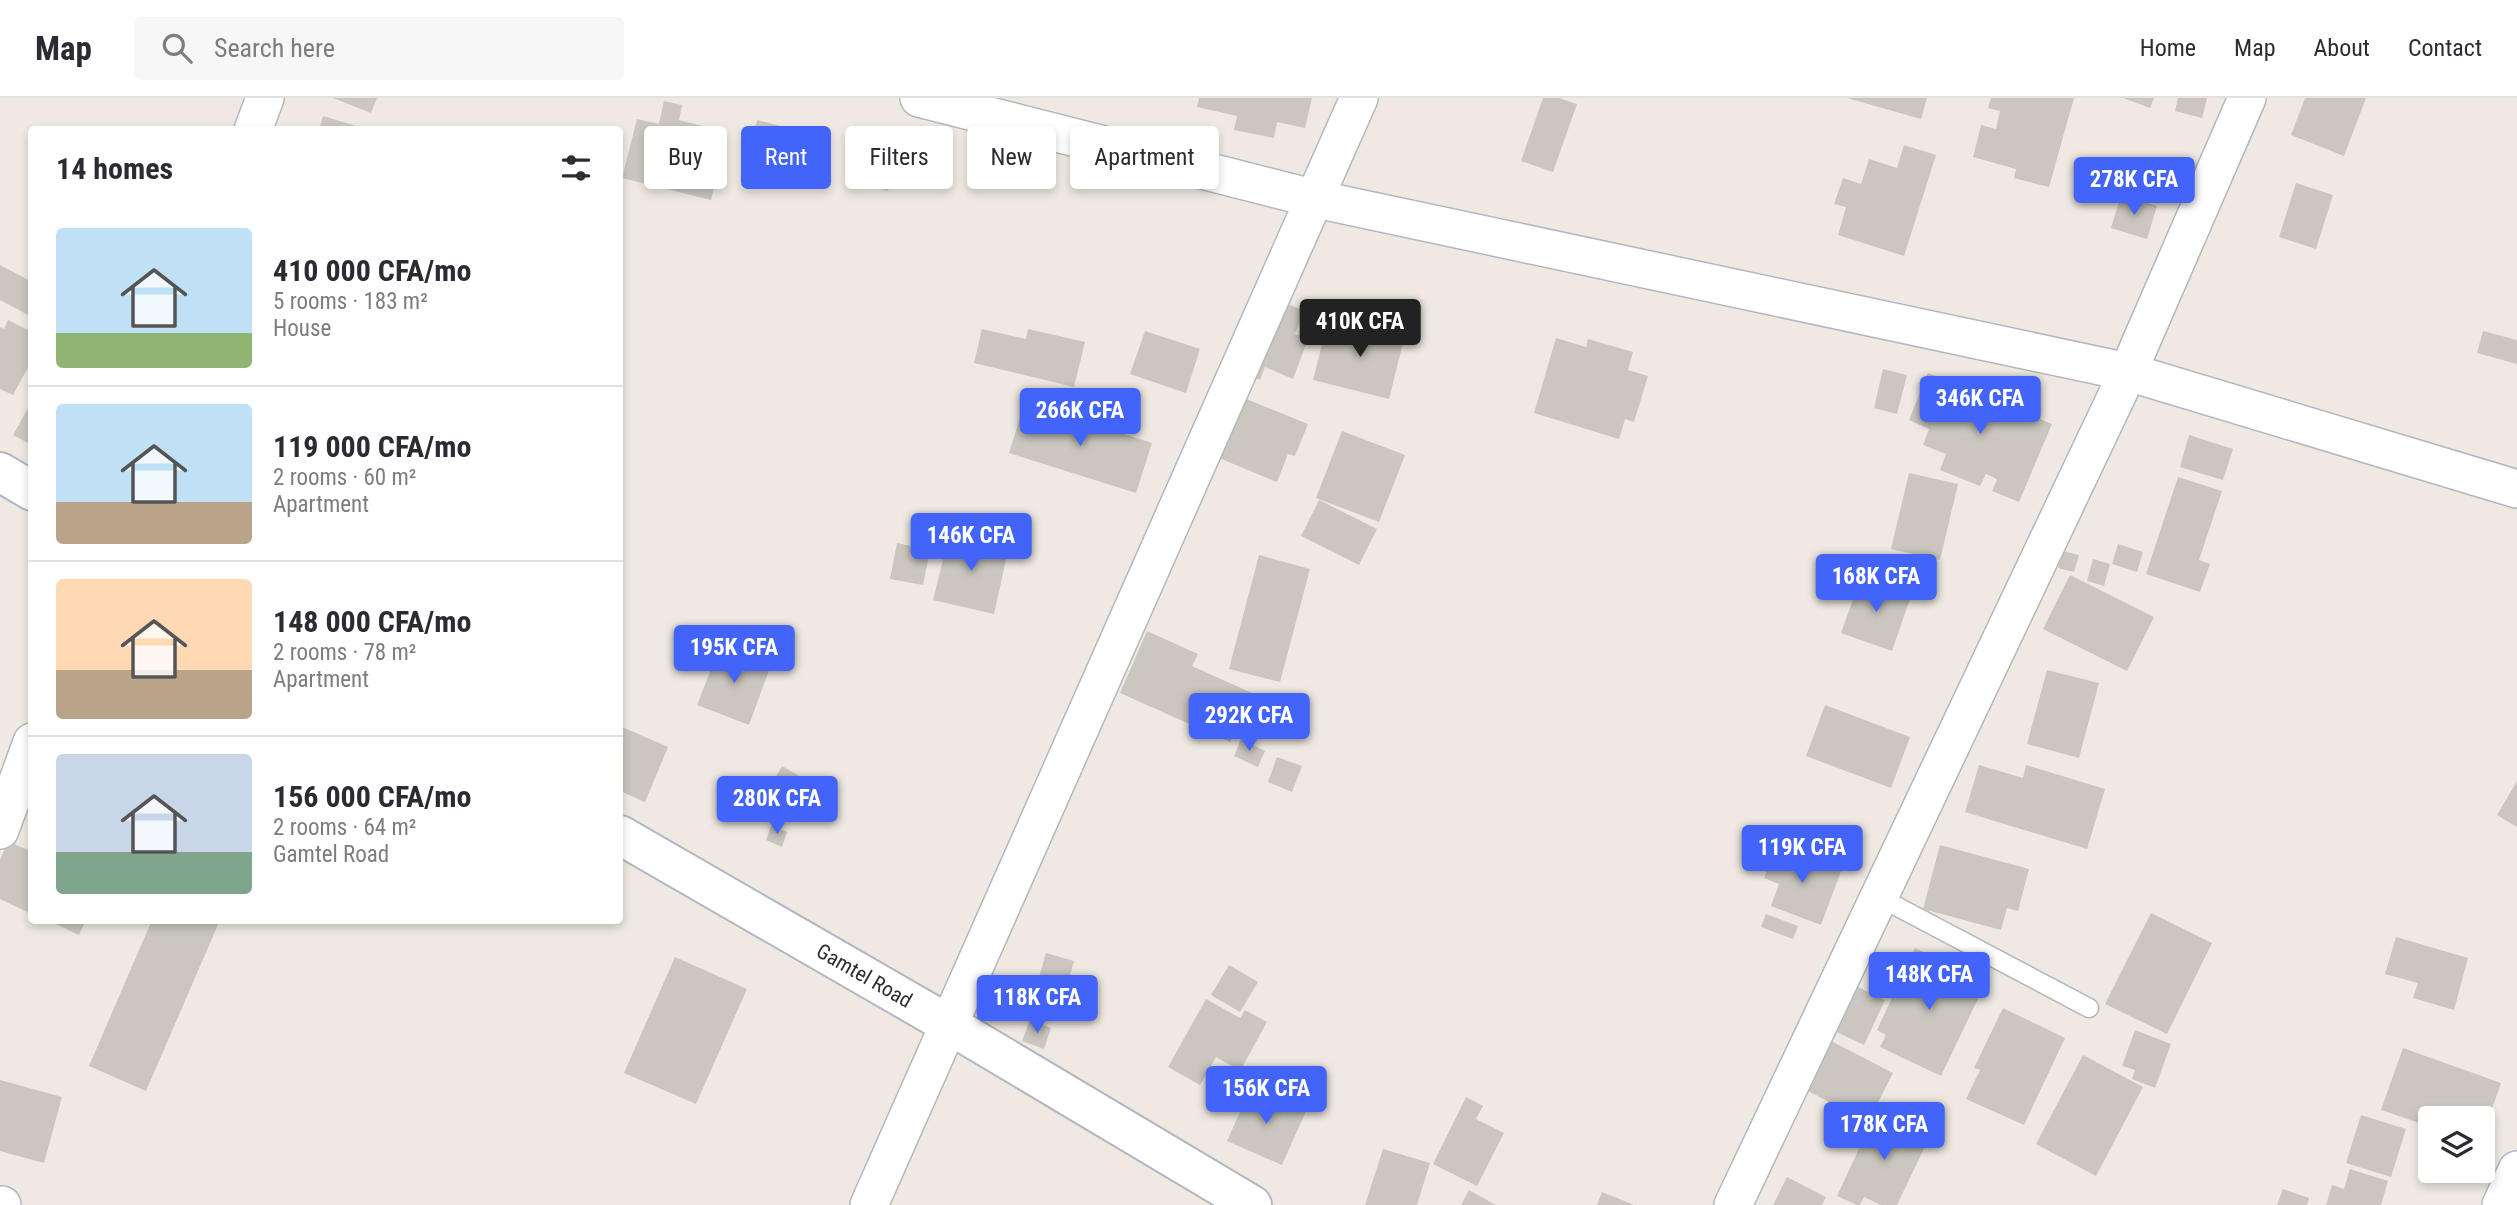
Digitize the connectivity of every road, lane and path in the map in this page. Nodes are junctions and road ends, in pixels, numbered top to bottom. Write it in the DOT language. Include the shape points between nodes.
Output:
graph roads {
  1 [pos="265,98"];
  2 [pos="919,98"];
  3 [pos="1359,98"];
  4 [pos="2247,98"];
  5 [pos="254,126"];
  6 [pos="1316,199"];
  7 [pos="2128,372"];
  8 [pos="0,472"];
  9 [pos="28,489"];
  10 [pos="2517,489"];
  11 [pos="28,753"];
  12 [pos="0,830"];
  13 [pos="623,837"];
  14 [pos="1879,897"];
  15 [pos="2089,1008"];
  16 [pos="948,1024"];
  17 [pos="2517,1170"];
  18 [pos="869,1205"];
  19 [pos="1252,1205"];
  20 [pos="1733,1205"];
  21 [pos="2501,1205"];
  1 -- 5 [label="street"];
  2 -- 6 [label="street"];
  3 -- 6 [label="street"];
  4 -- 7 [label="street"];
  6 -- 7 [label="street"];
  6 -- 16 [label="street"];
  7 -- 10 [label="street"];
  7 -- 14 [label="street"];
  8 -- 9 [label="street"];
  11 -- 12 [label="street"];
  13 -- 16 [label="street, Gamtel Road"];
  14 -- 15 [label="lane"];
  14 -- 20 [label="street"];
  16 -- 18 [label="street"];
  16 -- 19 [label="street, Gamtel Road"];
  17 -- 21 [label="street"];
}
